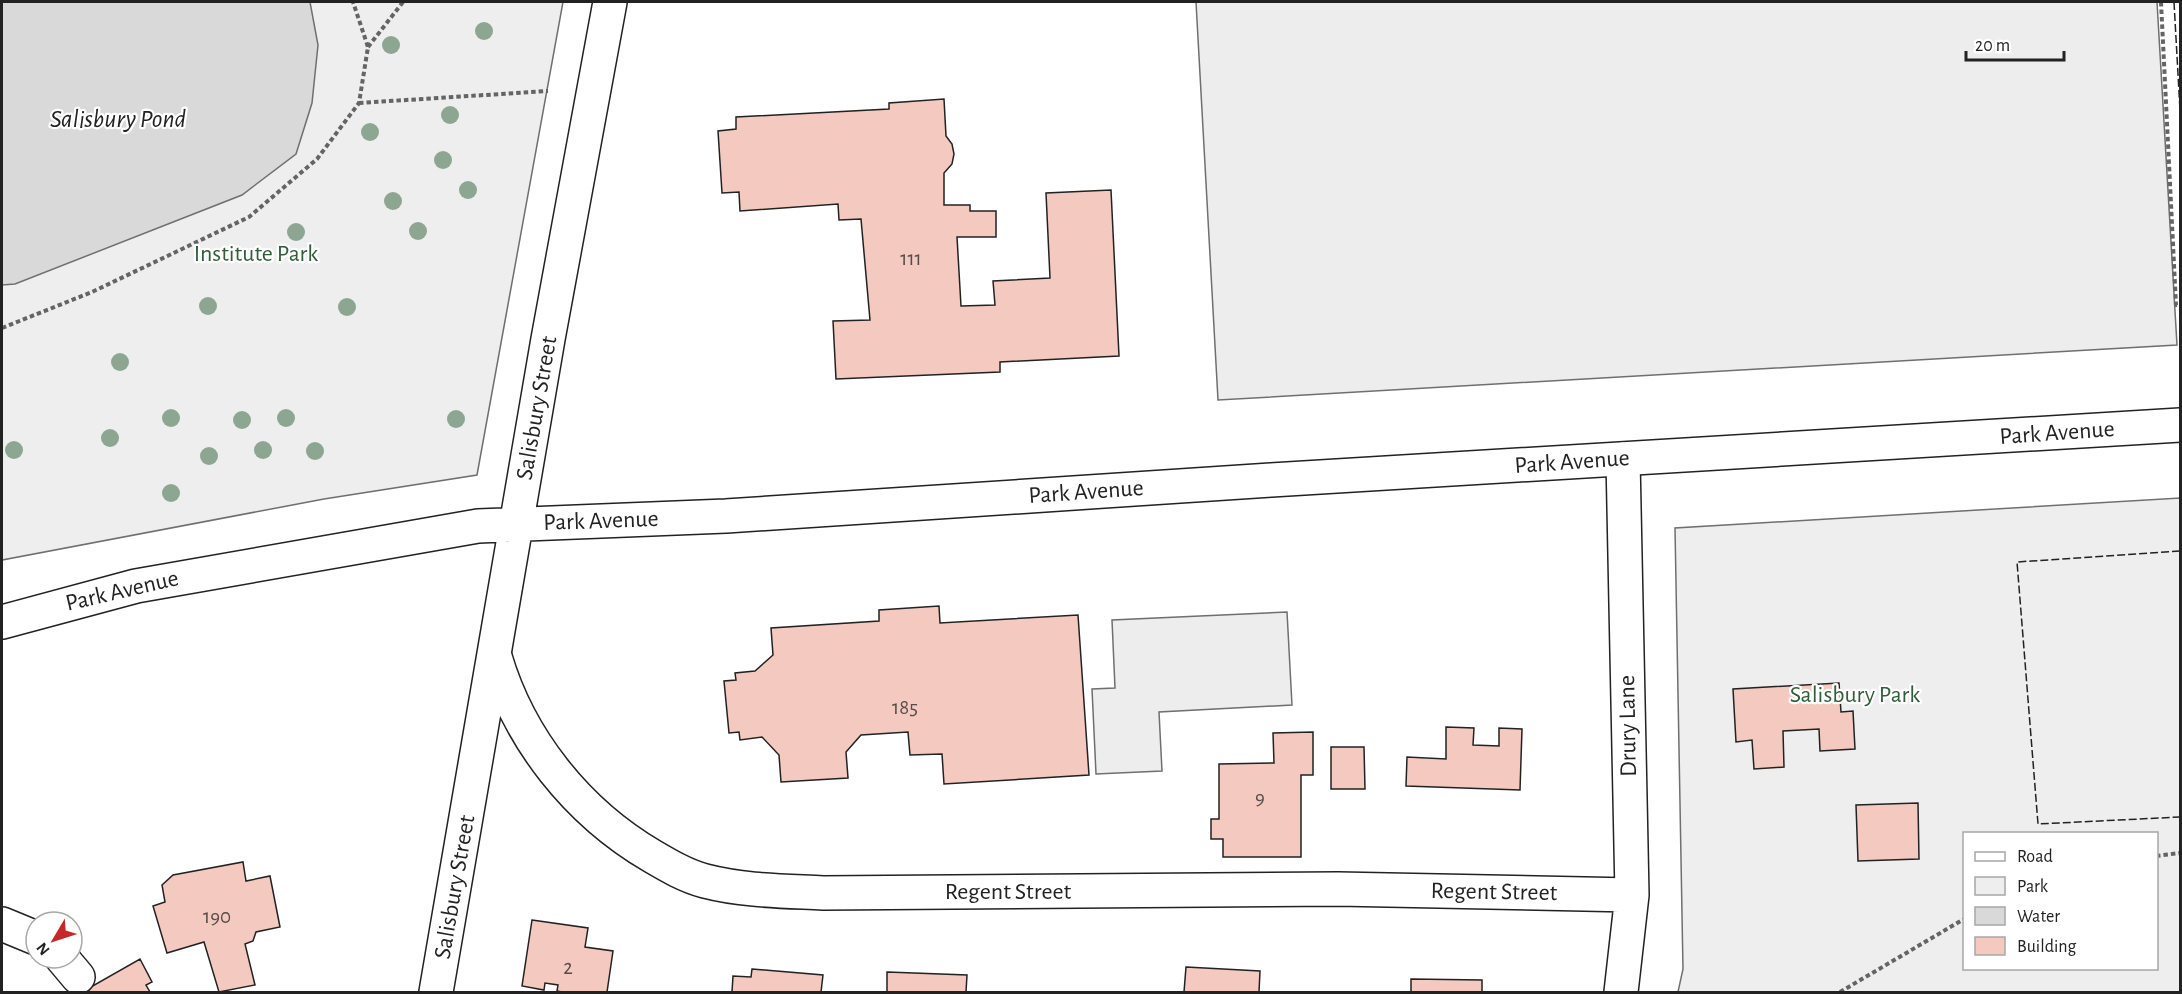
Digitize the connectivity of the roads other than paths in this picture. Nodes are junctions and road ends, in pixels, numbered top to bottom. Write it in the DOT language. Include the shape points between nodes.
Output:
graph roads {
  1 [pos="610,2"];
  2 [pos="2181,425"];
  3 [pos="1623,459"];
  4 [pos="518,524"];
  5 [pos="2,622"];
  6 [pos="495,657"];
  7 [pos="1632,895"];
  8 [pos="2,924"];
  9 [pos="24,933"];
  10 [pos="436,993"];
  11 [pos="1621,993"];
  1 -- 4 [label="main road, Salisbury Street"];
  2 -- 3 [label="main road, Park Avenue"];
  3 -- 4 [label="main road, Park Avenue" via="726,516"];
  3 -- 7 [label="main road, Drury Lane"];
  4 -- 5 [label="main road, Park Avenue" via="478,526 191,575"];
  4 -- 6 [label="main road, Salisbury Street"];
  6 -- 7 [label="main road, Regent Street" via="515,711 547,761 575,795 641,850 704,881 742,889 823,893 1338,889"];
  6 -- 10 [label="main road, Salisbury Street"];
  7 -- 11 [label="main road, Drury Lane"];
  8 -- 9 [label="main road"];
}
